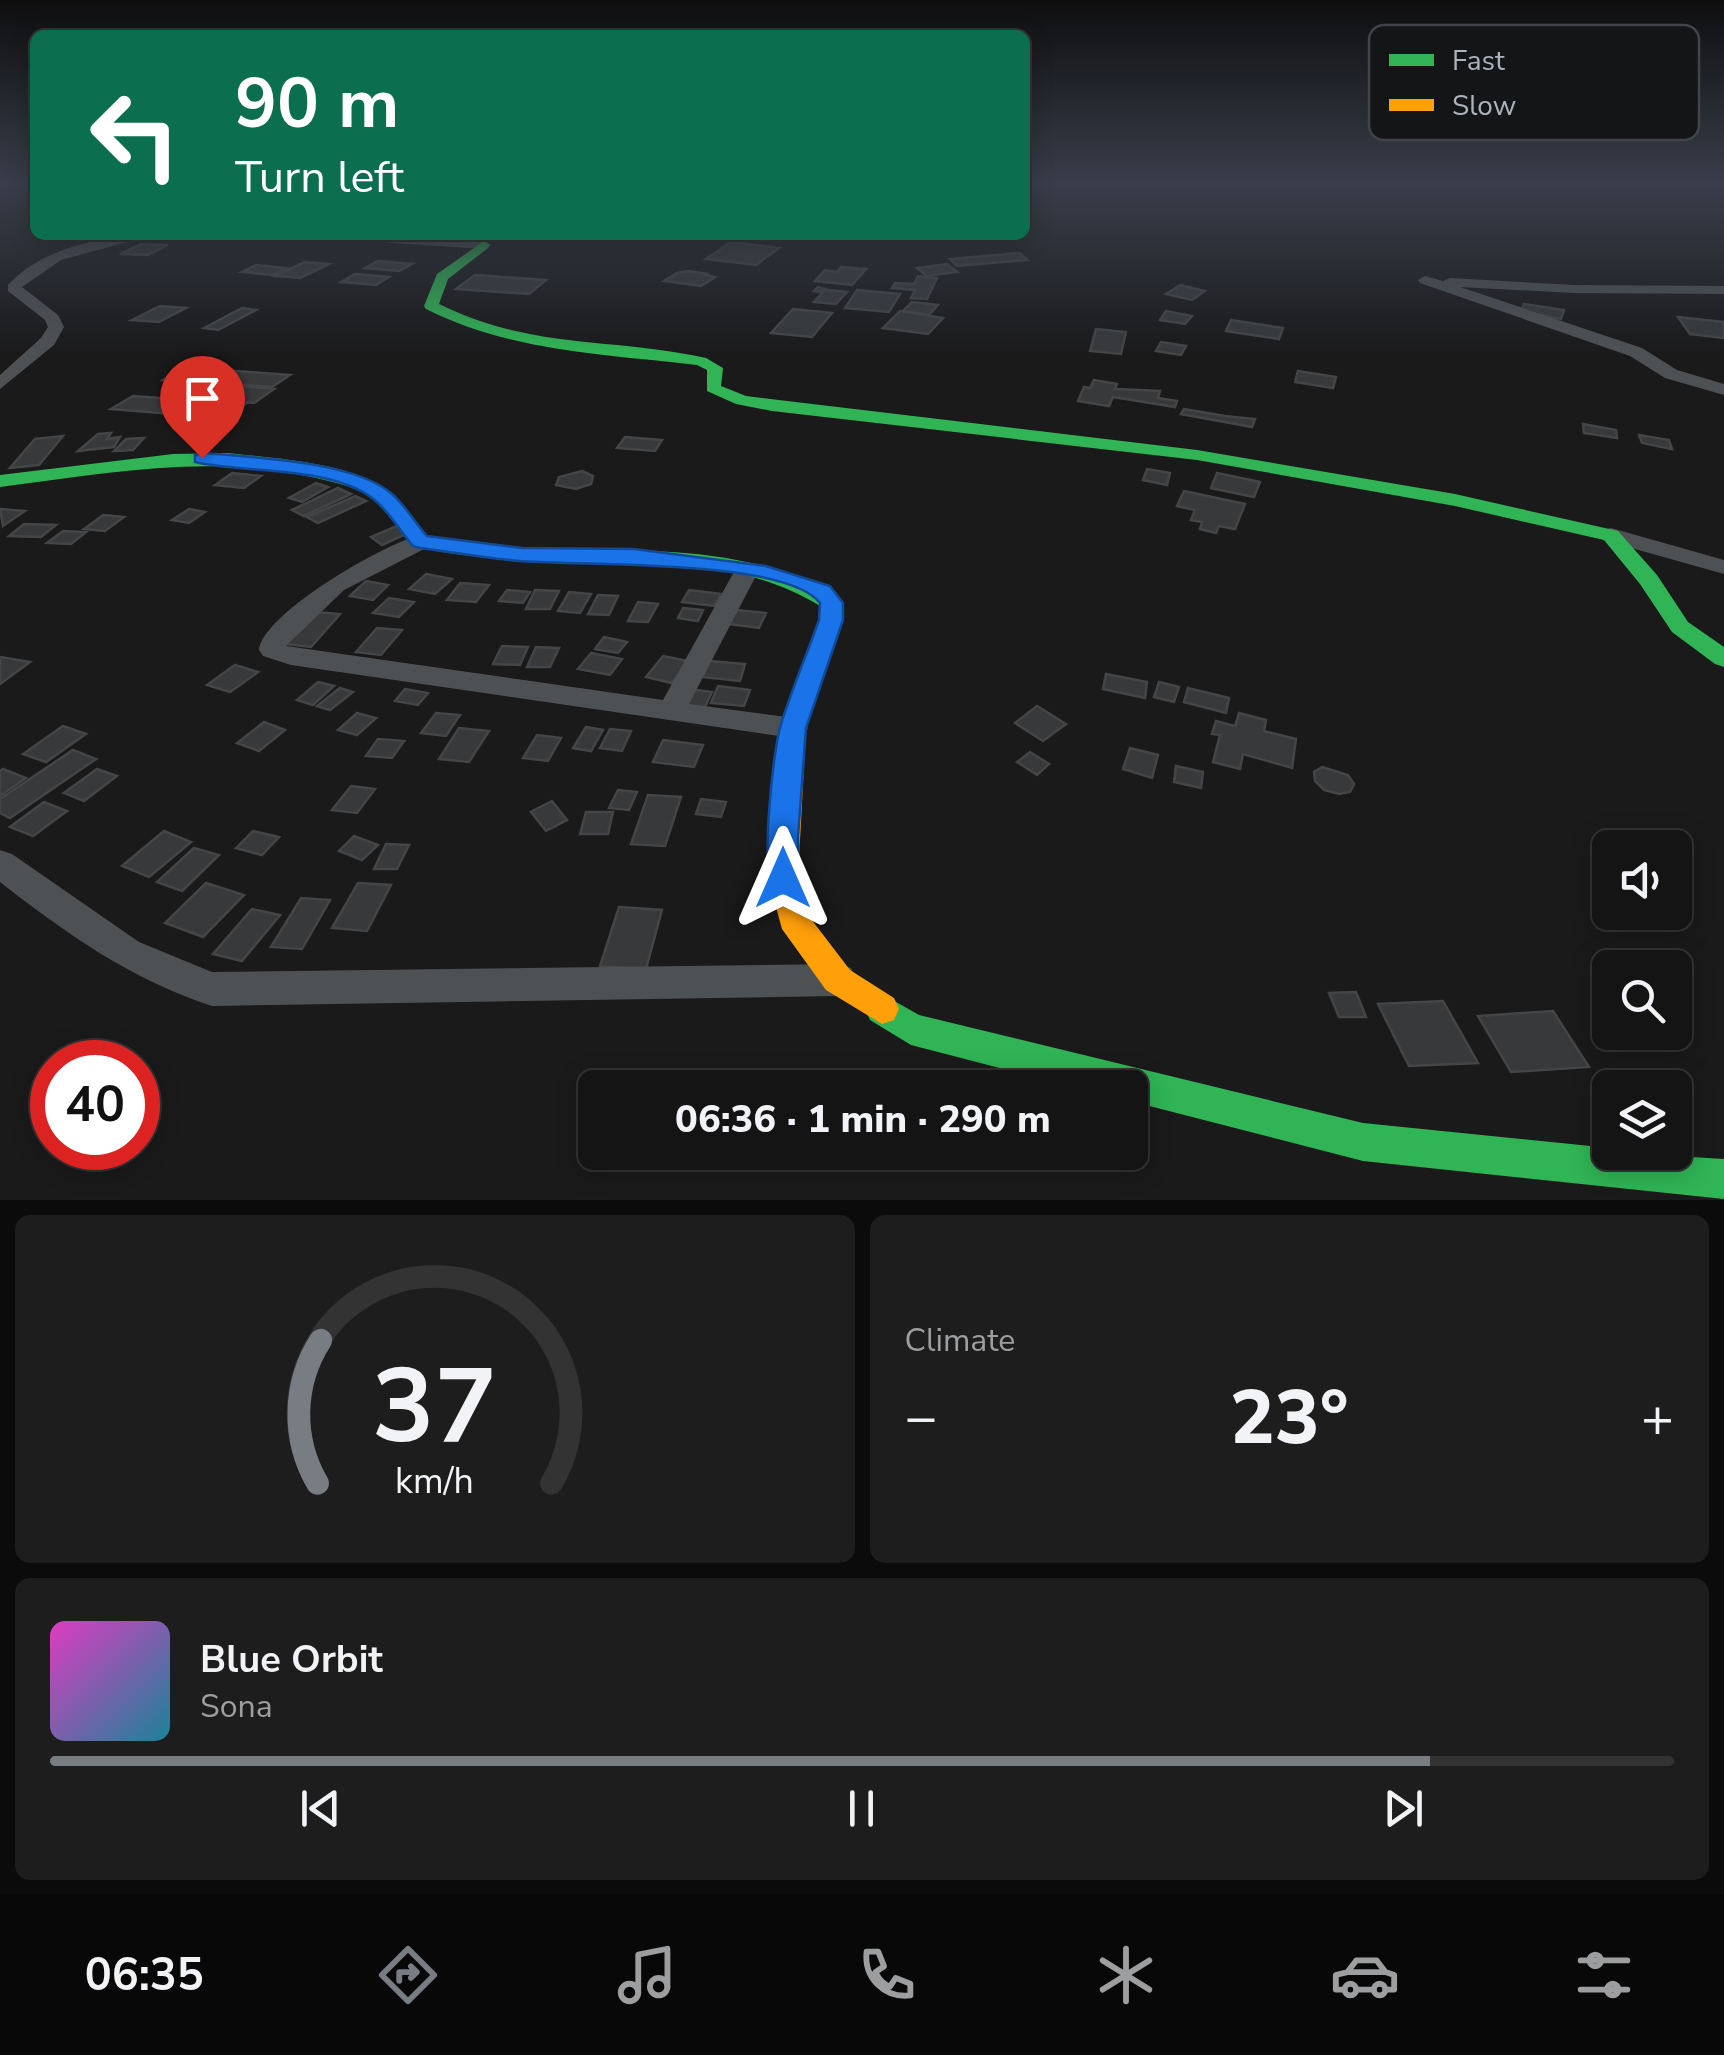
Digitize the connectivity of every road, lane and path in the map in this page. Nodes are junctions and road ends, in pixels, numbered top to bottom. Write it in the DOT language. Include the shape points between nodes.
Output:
graph roads {
  1 [pos="124,241"];
  2 [pos="415,241"];
  3 [pos="484,246"];
  4 [pos="6,288"];
  5 [pos="1724,290"];
  6 [pos="0,384"];
  7 [pos="1724,390"];
  8 [pos="0,481"];
  9 [pos="1611,536"];
  10 [pos="420,542"];
  11 [pos="1724,568"];
  12 [pos="747,570"];
  13 [pos="1724,659"];
  14 [pos="671,711"];
  15 [pos="793,728"];
  16 [pos="0,863"];
  17 [pos="838,980"];
  18 [pos="1724,1179"];
  1 -- 4 [label="street" via="46,262"];
  2 -- 3 [label="street"];
  3 -- 9 [label="street" via="441,274 432,291 431,306 453,322 529,341 700,361 715,368 714,388 742,400 1196,455 1455,500"];
  4 -- 6 [label="street" via="56,327"];
  5 -- 7 [label="street" via="1426,280 1636,352 1671,374"];
  8 -- 10 [label="street" via="159,461 284,465 358,482 384,497"];
  9 -- 11 [label="street"];
  9 -- 13 [label="street" via="1680,627"];
  10 -- 12 [label="street" via="522,555 634,555"];
  10 -- 14 [label="street" via="335,585 273,641 272,650"];
  12 -- 14 [label="street"];
  12 -- 15 [label="street" via="804,583 832,603"];
  14 -- 15 [label="street"];
  15 -- 17 [label="street" via="783,878 793,920"];
  16 -- 17 [label="street" via="142,964 212,989"];
  17 -- 18 [label="street" via="911,1029 1363,1142"];
}
